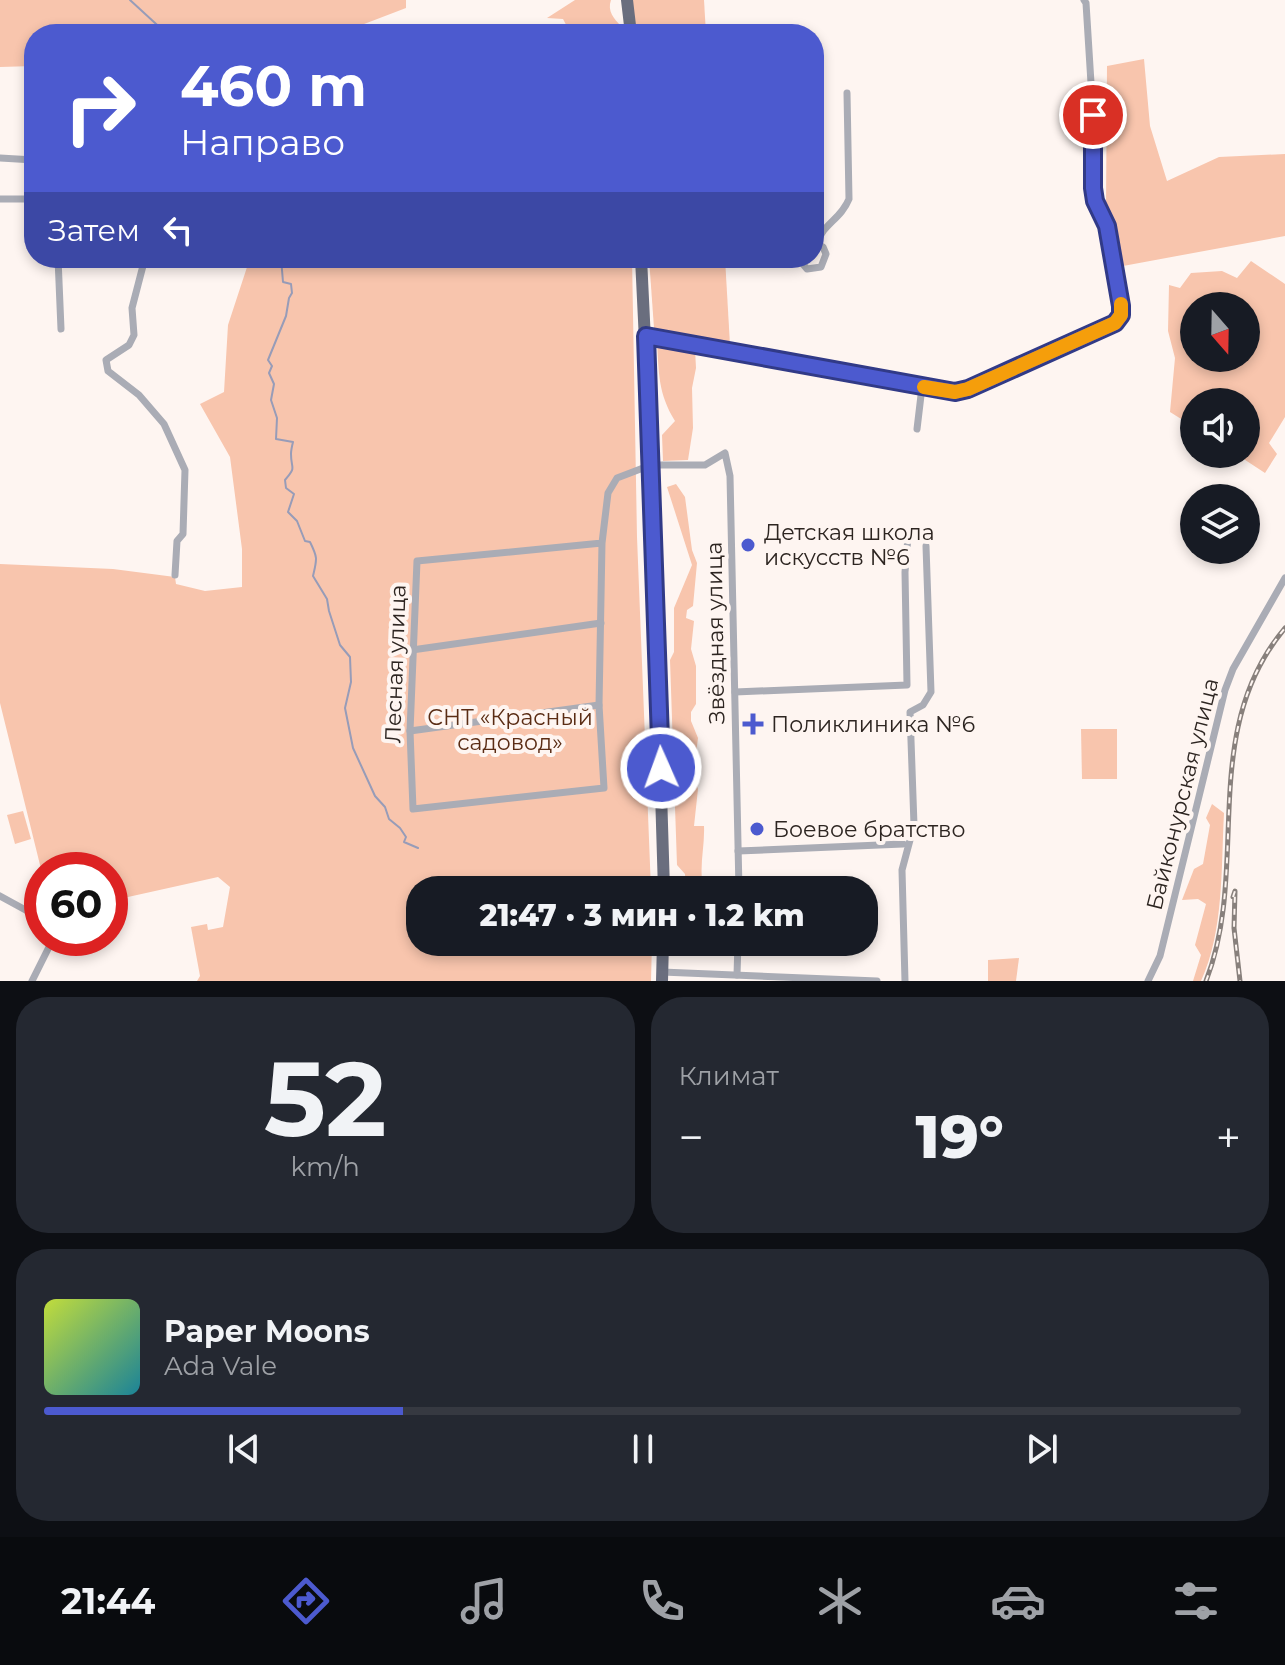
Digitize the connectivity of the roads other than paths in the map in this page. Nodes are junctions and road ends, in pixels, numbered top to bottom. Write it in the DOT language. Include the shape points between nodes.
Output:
graph roads {
  1 [pos="627,0"];
  2 [pos="1084,0"];
  3 [pos="630,24"];
  4 [pos="847,93"];
  5 [pos="0,158"];
  6 [pos="24,159"];
  7 [pos="0,199"];
  8 [pos="24,199"];
  9 [pos="824,231"];
  10 [pos="58,268"];
  11 [pos="142,268"];
  12 [pos="642,268"];
  13 [pos="61,329"];
  14 [pos="646,336"];
  15 [pos="922,387"];
  16 [pos="917,429"];
  17 [pos="651,465"];
  18 [pos="908,537"];
  19 [pos="602,543"];
  20 [pos="926,546"];
  21 [pos="175,575"];
  22 [pos="1285,578"];
  23 [pos="601,623"];
  24 [pos="412,650"];
  25 [pos="735,692"];
  26 [pos="599,705"];
  27 [pos="410,731"];
  28 [pos="903,844"];
  29 [pos="738,851"];
  30 [pos="664,876"];
  31 [pos="739,876"];
  32 [pos="0,896"];
  33 [pos="24,909"];
  34 [pos="44,956"];
  35 [pos="663,956"];
  36 [pos="738,956"];
  37 [pos="737,975"];
  38 [pos="662,977"];
  39 [pos="716,978"];
  40 [pos="32,981"];
  41 [pos="877,981"];
  42 [pos="905,981"];
  43 [pos="1148,981"];
  1 -- 3 [label="main road"];
  2 -- 15 [label="street" via="1093,188 1107,226 1121,315 1115,323 968,389"];
  4 -- 9 [label="street" via="849,199 844,212"];
  5 -- 6 [label="street"];
  7 -- 8 [label="street"];
  10 -- 13 [label="street"];
  11 -- 21 [label="street" via="132,308 134,335 129,345 106,360 108,371 164,424 185,470 183,534 177,541"];
  12 -- 14 [label="main road"];
  14 -- 15 [label="street"];
  14 -- 17 [label="main road"];
  15 -- 16 [label="street"];
  17 -- 19 [label="street" via="617,478 608,493"];
  17 -- 25 [label="street, Звёздная улица" via="705,465 725,453 730,476"];
  17 -- 30 [label="main road"];
  18 -- 25 [label="street" via="907,685"];
  19 -- 23 [label="street"];
  19 -- 24 [label="street, Лесная улица" via="417,561"];
  20 -- 42 [label="street" via="931,692 910,712 914,825 902,870"];
  22 -- 43 [label="street, Байконурская улица" via="1225,690 1160,956"];
  23 -- 24 [label="street"];
  23 -- 26 [label="street"];
  24 -- 27 [label="street, Лесная улица"];
  25 -- 29 [label="street, Звёздная улица"];
  26 -- 27 [label="street"];
  26 -- 27 [label="street, Лесная улица" via="604,788 413,809"];
  28 -- 29 [label="street"];
  29 -- 31 [label="street, Звёздная улица"];
  32 -- 33 [label="street"];
  34 -- 40 [label="street"];
  35 -- 38 [label="main road"];
  36 -- 37 [label="street"];
  37 -- 39 [label="street"];
  37 -- 41 [label="street"];
  38 -- 39 [label="street"];
}
